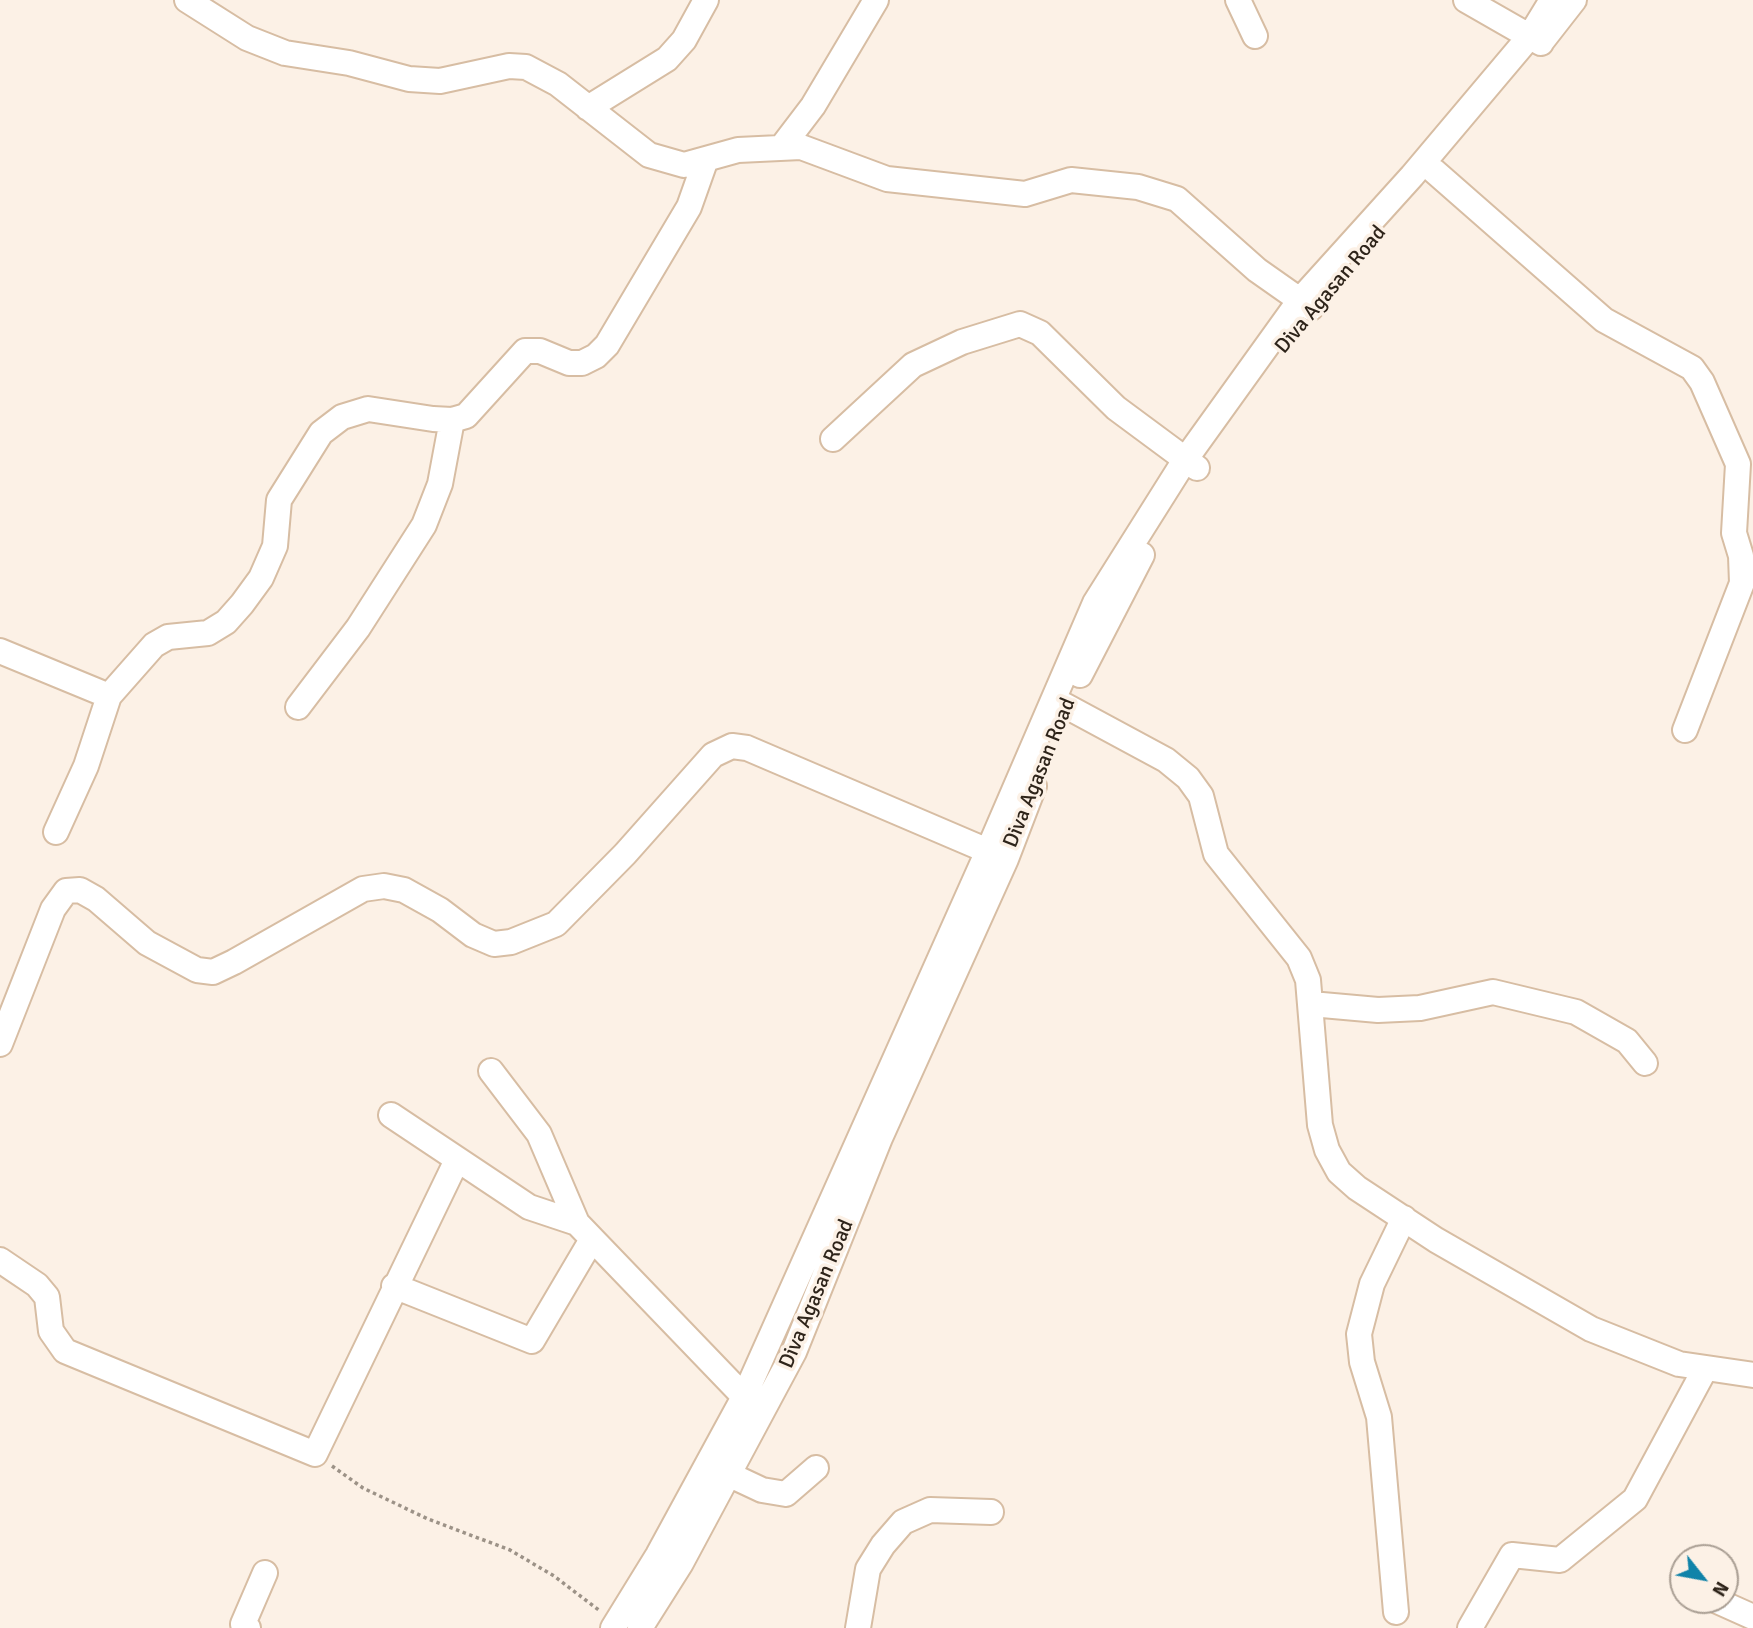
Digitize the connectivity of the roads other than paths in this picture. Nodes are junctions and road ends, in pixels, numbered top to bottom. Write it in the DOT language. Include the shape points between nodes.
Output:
graph roads {
  1 [pos="187,0"];
  2 [pos="706,0"];
  3 [pos="876,0"];
  4 [pos="1238,0"];
  5 [pos="1466,0"];
  6 [pos="1552,0"];
  7 [pos="1574,0"];
  8 [pos="1255,36"];
  9 [pos="1535,39"];
  10 [pos="588,108"];
  11 [pos="782,148"];
  12 [pos="706,159"];
  13 [pos="1434,171"];
  14 [pos="1305,304"];
  15 [pos="452,420"];
  16 [pos="833,439"];
  17 [pos="1191,464"];
  18 [pos="0,651"];
  19 [pos="109,696"];
  20 [pos="1064,705"];
  21 [pos="298,707"];
  22 [pos="1685,730"];
  23 [pos="56,832"];
  24 [pos="997,855"];
  25 [pos="1311,1004"];
  26 [pos="5,1018"];
  27 [pos="0,1044"];
  28 [pos="1645,1063"];
  29 [pos="491,1071"];
  30 [pos="391,1115"];
  31 [pos="457,1160"];
  32 [pos="1404,1219"];
  33 [pos="584,1232"];
  34 [pos="0,1260"];
  35 [pos="394,1286"];
  36 [pos="1705,1369"];
  37 [pos="1753,1375"];
  38 [pos="744,1396"];
  39 [pos="762,1416"];
  40 [pos="816,1468"];
  41 [pos="730,1475"];
  42 [pos="991,1511"];
  43 [pos="690,1522"];
  44 [pos="265,1573"];
  45 [pos="1396,1612"];
  46 [pos="614,1626"];
  47 [pos="248,1628"];
  48 [pos="640,1628"];
  49 [pos="858,1628"];
  50 [pos="1470,1628"];
  1 -- 10 [label="street" via="247,38 285,53 409,79 440,81 509,66 526,67"];
  2 -- 10 [label="street" via="684,40 667,59"];
  3 -- 11 [label="street" via="813,106"];
  4 -- 8 [label="street"];
  5 -- 9 [label="street"];
  6 -- 9 [label="street"];
  7 -- 9 [label="street, Diva Agasan Road"];
  9 -- 13 [label="street, Diva Agasan Road" via="1500,97"];
  9 -- 14 [label="street"];
  10 -- 12 [label="street" via="649,155 684,165"];
  11 -- 12 [label="street" via="738,150"];
  11 -- 14 [label="street" via="801,147 887,179 1025,194 1071,180 1138,187 1177,199 1257,270"];
  12 -- 15 [label="street" via="689,208 607,345 582,363 524,351 477,407"];
  13 -- 14 [label="street, Diva Agasan Road"];
  13 -- 22 [label="street" via="1604,320 1692,368 1702,382 1738,464 1734,533 1742,583"];
  14 -- 17 [label="street, Diva Agasan Road"];
  15 -- 19 [label="street" via="368,409 342,417 321,433 279,500 275,546 261,578 242,604 208,633 168,637 153,645"];
  15 -- 21 [label="street" via="440,484 424,525 358,628"];
  16 -- 17 [label="street" via="913,365 962,342 1020,324 1040,333 1116,408"];
  17 -- 20 [label="street, Diva Agasan Road"];
  17 -- 24 [label="street" via="1095,603"];
  18 -- 19 [label="street"];
  19 -- 23 [label="street" via="86,766"];
  20 -- 24 [label="street, Diva Agasan Road"];
  20 -- 25 [label="street" via="1166,760 1188,778 1201,796 1216,854 1299,958"];
  24 -- 26 [label="street" via="747,748 732,746 713,755 556,924 511,942 494,943 473,935 404,890 384,886 363,889 213,972 197,970 147,943 80,890 66,891 53,909"];
  24 -- 38 [label="street"];
  24 -- 39 [label="street, Diva Agasan Road" via="794,1352"];
  25 -- 28 [label="street" via="1378,1010 1420,1008 1493,992 1576,1012 1628,1041"];
  25 -- 32 [label="street" via="1320,1125 1327,1150 1339,1172"];
  26 -- 27 [label="street"];
  29 -- 33 [label="street" via="539,1134"];
  30 -- 31 [label="street"];
  31 -- 33 [label="street" via="530,1208"];
  31 -- 35 [label="street"];
  32 -- 36 [label="street" via="1591,1329 1644,1353"];
  32 -- 45 [label="street" via="1372,1284 1359,1334 1362,1362 1379,1418"];
  33 -- 35 [label="street" via="532,1341"];
  33 -- 38 [label="street"];
  34 -- 35 [label="street" via="47,1297 51,1331 65,1351 315,1454"];
  36 -- 37 [label="street"];
  36 -- 50 [label="street" via="1635,1499 1560,1560 1512,1555"];
  38 -- 39 [label="street"];
  38 -- 43 [label="street"];
  39 -- 41 [label="street, Diva Agasan Road"];
  40 -- 41 [label="street" via="786,1494 762,1490"];
  41 -- 43 [label="street, Diva Agasan Road"];
  42 -- 49 [label="street" via="930,1510 903,1522 868,1569"];
  43 -- 46 [label="street"];
  43 -- 48 [label="street, Diva Agasan Road"];
  44 -- 47 [label="street" via="243,1624"];
}
